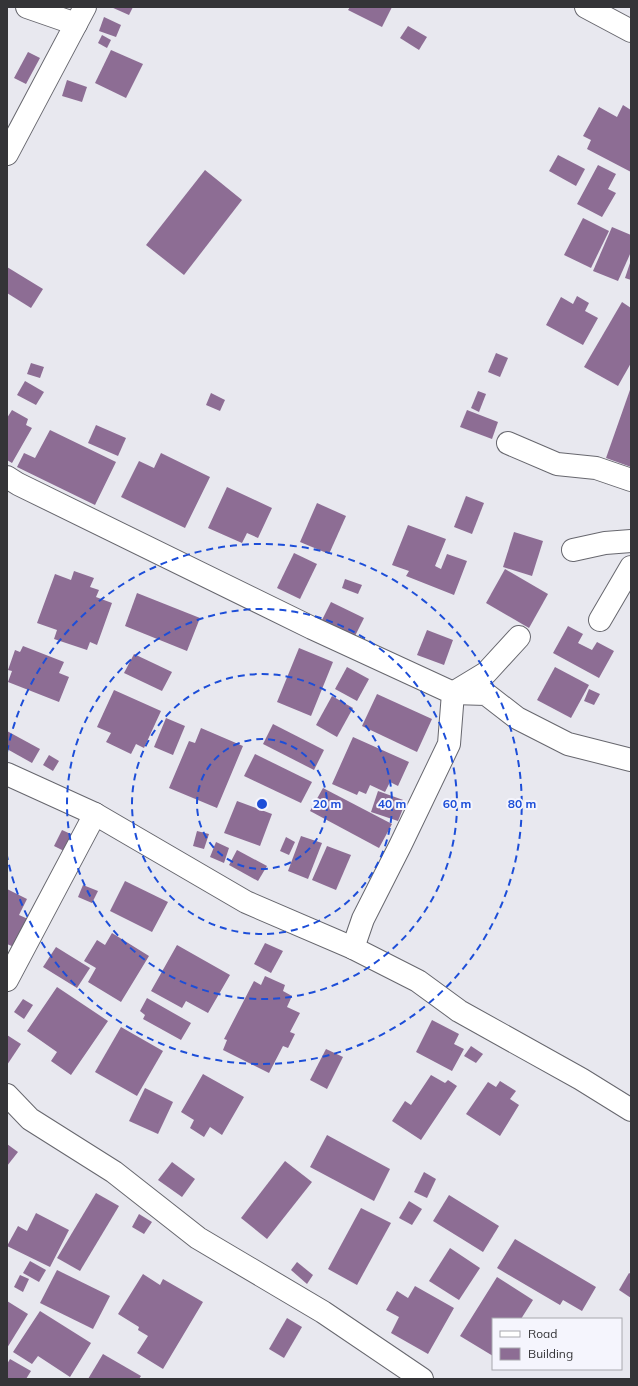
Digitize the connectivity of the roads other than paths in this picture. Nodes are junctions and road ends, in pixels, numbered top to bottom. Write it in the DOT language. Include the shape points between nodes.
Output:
graph roads {
  1 [pos="27,7"];
  2 [pos="586,7"];
  3 [pos="81,15"];
  4 [pos="631,31"];
  5 [pos="7,154"];
  6 [pos="508,443"];
  7 [pos="7,477"];
  8 [pos="631,480"];
  9 [pos="631,540"];
  10 [pos="573,550"];
  11 [pos="631,567"];
  12 [pos="600,620"];
  13 [pos="519,637"];
  14 [pos="453,693"];
  15 [pos="631,760"];
  16 [pos="7,774"];
  17 [pos="95,814"];
  18 [pos="353,948"];
  19 [pos="7,980"];
  20 [pos="7,1095"];
  21 [pos="631,1110"];
  22 [pos="422,1379"];
  1 -- 3 [label="street"];
  2 -- 4 [label="street"];
  3 -- 5 [label="street"];
  6 -- 8 [label="street" via="557,464 596,468"];
  7 -- 14 [label="street" via="312,628"];
  9 -- 10 [label="street"];
  11 -- 12 [label="street"];
  13 -- 14 [label="street" via="486,673"];
  14 -- 15 [label="street" via="486,694 517,718 568,744"];
  14 -- 18 [label="street" via="449,744 363,919"];
  16 -- 17 [label="street"];
  17 -- 18 [label="street" via="246,902"];
  17 -- 19 [label="street"];
  18 -- 21 [label="street" via="418,981 460,1010"];
  20 -- 22 [label="street" via="30,1119 114,1172 198,1238 323,1312"];
}
